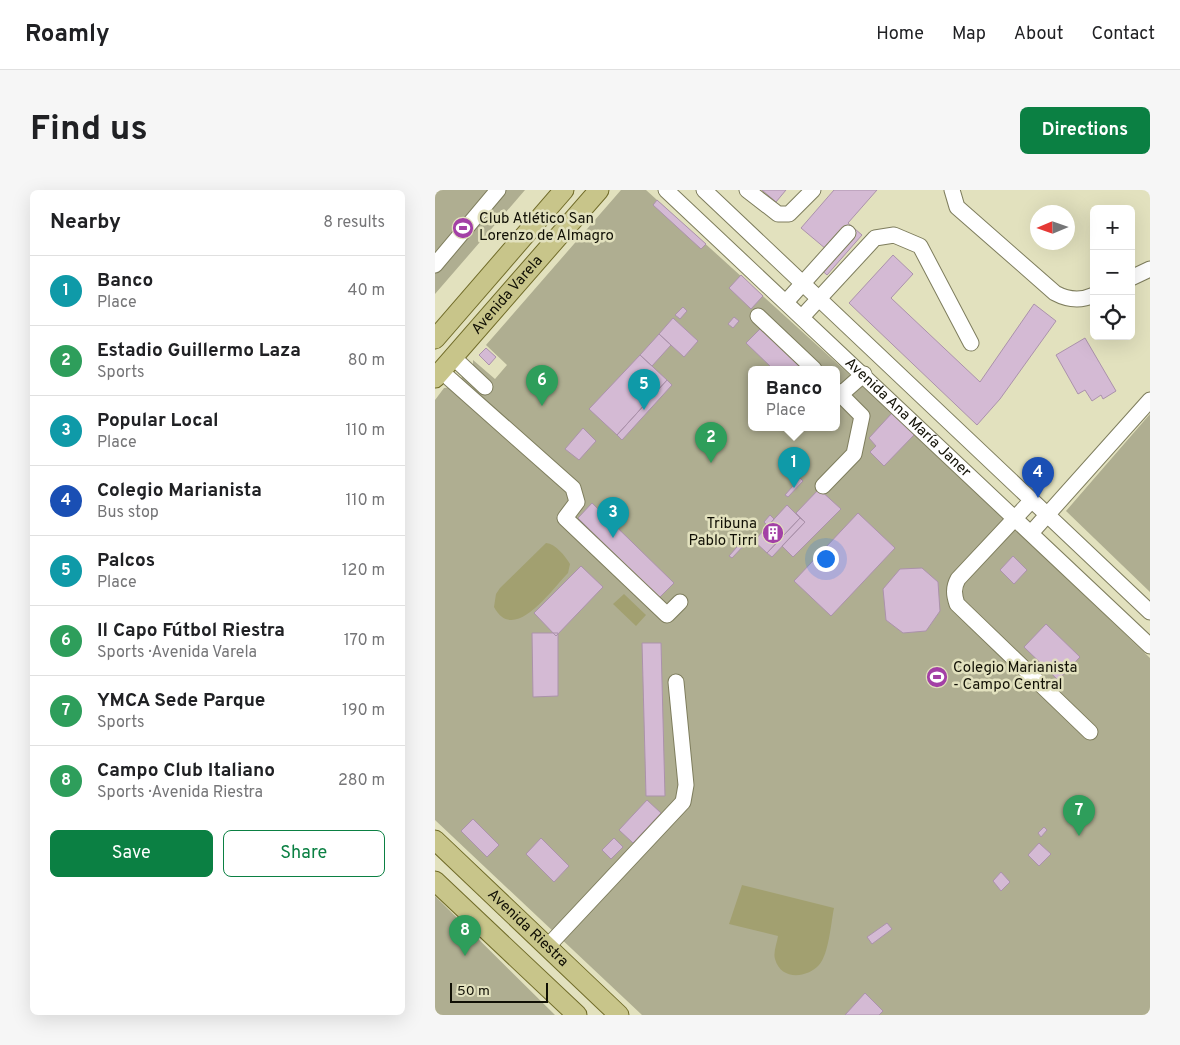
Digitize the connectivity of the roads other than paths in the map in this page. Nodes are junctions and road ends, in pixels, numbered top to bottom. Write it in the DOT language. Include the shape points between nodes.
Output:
graph roads {
  1 [pos="498,190"];
  2 [pos="564,190"];
  3 [pos="599,190"];
  4 [pos="666,190"];
  5 [pos="704,190"];
  6 [pos="747,190"];
  7 [pos="813,190"];
  8 [pos="953,190"];
  9 [pos="848,233"];
  10 [pos="435,264"];
  11 [pos="1150,269"];
  12 [pos="1135,276"];
  13 [pos="804,284"];
  14 [pos="1090,296"];
  15 [pos="819,299"];
  16 [pos="786,302"];
  17 [pos="758,316"];
  18 [pos="802,317"];
  19 [pos="435,339"];
  20 [pos="971,343"];
  21 [pos="811,366"];
  22 [pos="443,369"];
  23 [pos="864,374"];
  24 [pos="485,387"];
  25 [pos="840,392"];
  26 [pos="840,395"];
  27 [pos="1150,400"];
  28 [pos="939,412"];
  29 [pos="917,425"];
  30 [pos="823,486"];
  31 [pos="1033,500"];
  32 [pos="1048,516"];
  33 [pos="1016,518"];
  34 [pos="1031,533"];
  35 [pos="680,602"];
  36 [pos="1150,612"];
  37 [pos="1150,646"];
  38 [pos="676,682"];
  39 [pos="1090,732"];
  40 [pos="435,840"];
  41 [pos="435,881"];
  42 [pos="547,946"];
  43 [pos="577,1015"];
  44 [pos="619,1015"];
  1 -- 10 [label="street"];
  2 -- 19 [label="main road, Avenida Varela"];
  3 -- 22 [label="main road, Avenida Varela"];
  4 -- 16 [label="street, Avenida Ana María Janer"];
  5 -- 13 [label="street, Avenida Ana María Janer"];
  6 -- 7 [label="street" via="778,214 789,214"];
  8 -- 14 [label="street" via="957,207 1055,293 1064,298"];
  9 -- 13 [label="street"];
  11 -- 12 [label="street"];
  13 -- 15 [label="street, Avenida Ana María Janer"];
  13 -- 16 [label="street"];
  15 -- 18 [label="street"];
  15 -- 20 [label="street" via="875,238 894,235 920,246"];
  15 -- 28 [label="street, Avenida Ana María Janer"];
  16 -- 18 [label="street, Avenida Ana María Janer"];
  17 -- 21 [label="street"];
  18 -- 23 [label="street, Avenida Ana María Janer"];
  22 -- 24 [label="street"];
  22 -- 35 [label="street" via="573,488 577,502 565,518 667,615"];
  23 -- 25 [label="street"];
  23 -- 29 [label="street, Avenida Ana María Janer"];
  26 -- 30 [label="street" via="862,416 854,454"];
  27 -- 32 [label="street"];
  28 -- 29 [label="street" via="931,426"];
  28 -- 31 [label="street, Avenida Ana María Janer"];
  29 -- 33 [label="street, Avenida Ana María Janer"];
  31 -- 32 [label="street, Avenida Ana María Janer"];
  31 -- 33 [label="street"];
  32 -- 34 [label="street"];
  32 -- 36 [label="street, Avenida Ana María Janer"];
  33 -- 34 [label="street, Avenida Ana María Janer"];
  33 -- 39 [label="street" via="958,579 954,586 957,604"];
  34 -- 37 [label="street, Avenida Ana María Janer"];
  38 -- 42 [label="street" via="686,785 683,802"];
  40 -- 42 [label="main road, Avenida Riestra"];
  41 -- 43 [label="main road, Avenida Riestra"];
  42 -- 44 [label="main road, Avenida Riestra"];
}
